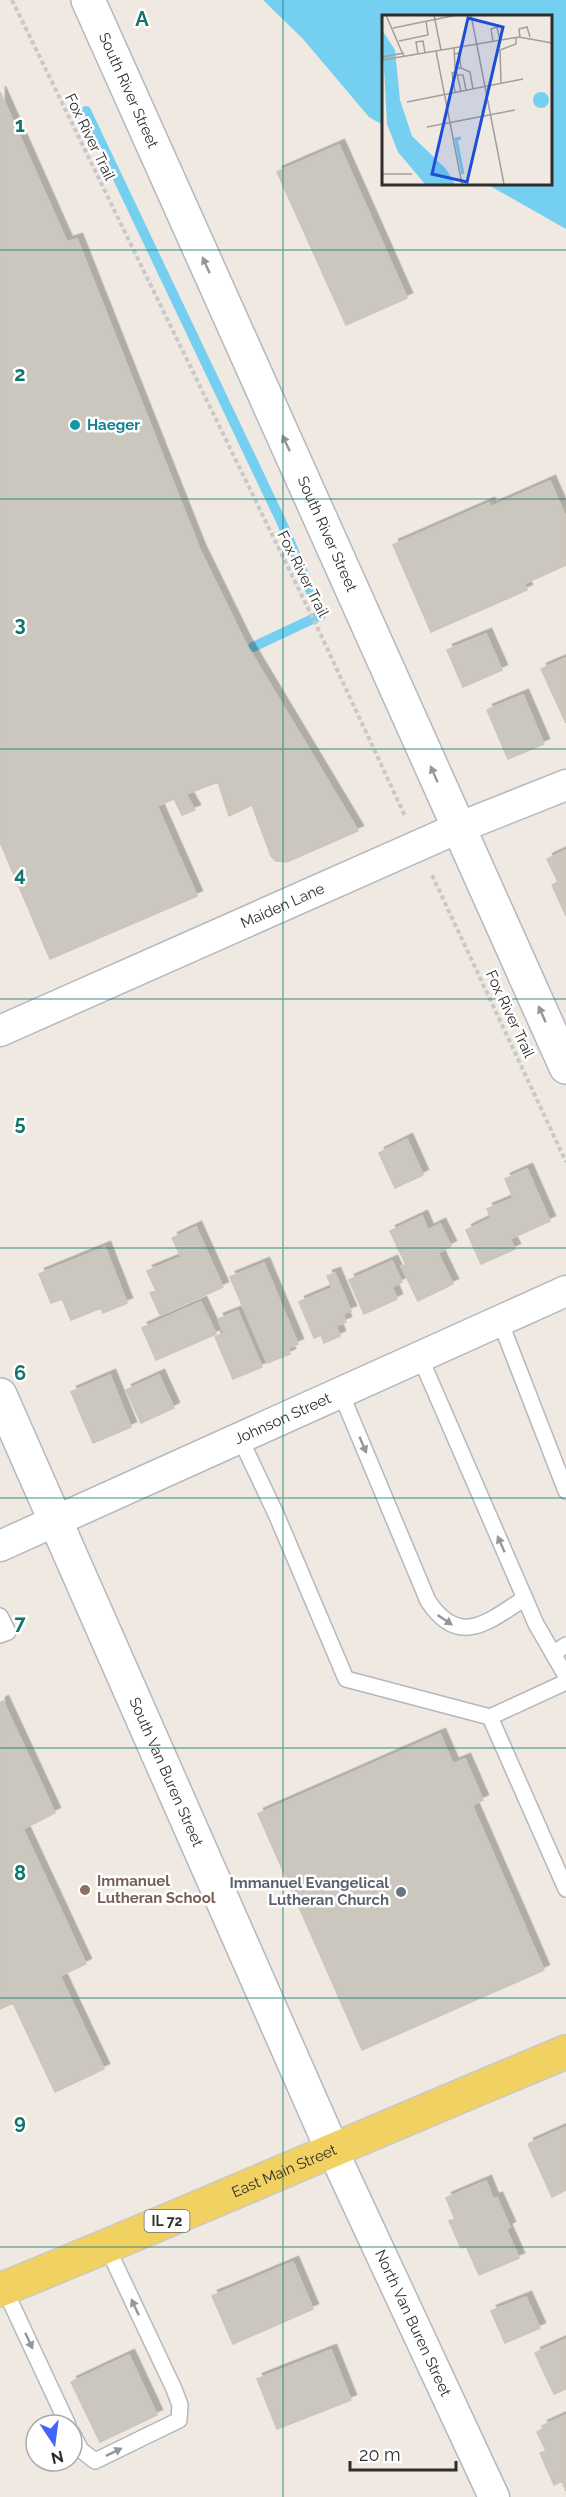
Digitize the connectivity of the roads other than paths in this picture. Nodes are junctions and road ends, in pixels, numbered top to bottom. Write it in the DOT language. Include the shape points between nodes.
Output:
graph roads {
  1 [pos="88,0"];
  2 [pos="566,785"];
  3 [pos="458,828"];
  4 [pos="0,1031"];
  5 [pos="566,1067"];
  6 [pos="566,1291"];
  7 [pos="500,1321"];
  8 [pos="420,1356"];
  9 [pos="340,1391"];
  10 [pos="0,1395"];
  11 [pos="240,1437"];
  12 [pos="566,1491"];
  13 [pos="56,1522"];
  14 [pos="0,1546"];
  15 [pos="525,1598"];
  16 [pos="0,1616"];
  17 [pos="0,1635"];
  18 [pos="560,1649"];
  19 [pos="566,1676"];
  20 [pos="566,1682"];
  21 [pos="490,1717"];
  22 [pos="566,1889"];
  23 [pos="566,2052"];
  24 [pos="332,2149"];
  25 [pos="107,2247"];
  26 [pos="2,2289"];
  27 [pos="62,2413"];
  28 [pos="84,2453"];
  29 [pos="494,2497"];
  3 -- 1 [label="street, South River Street, one-way"];
  2 -- 3 [label="street, Maiden Lane"];
  3 -- 4 [label="street, Maiden Lane"];
  5 -- 3 [label="street, South River Street, one-way"];
  6 -- 7 [label="street, Johnson Street"];
  7 -- 8 [label="street, Johnson Street"];
  7 -- 12 [label="lane"];
  8 -- 9 [label="street, Johnson Street"];
  15 -- 8 [label="lane, one-way"];
  9 -- 11 [label="street, Johnson Street"];
  9 -- 15 [label="lane, one-way" via="428,1601 440,1618 455,1626 471,1627 489,1621"];
  10 -- 13 [label="street, South Van Buren Street"];
  11 -- 13 [label="street, Johnson Street"];
  11 -- 21 [label="lane" via="346,1680"];
  13 -- 14 [label="street, Johnson Street"];
  13 -- 24 [label="street, South Van Buren Street"];
  15 -- 18 [label="lane"];
  16 -- 17 [label="lane" via="8,1632"];
  18 -- 19 [label="lane"];
  20 -- 21 [label="lane"];
  21 -- 22 [label="lane"];
  23 -- 24 [label="main road, East Main Street / IL 72"];
  24 -- 25 [label="main road, East Main Street / IL 72"];
  24 -- 29 [label="street, North Van Buren Street"];
  25 -- 26 [label="main road, East Main Street / IL 72"];
  28 -- 25 [label="lane, one-way" via="94,2461 179,2420 180,2405 174,2389"];
  26 -- 27 [label="lane, one-way"];
}
